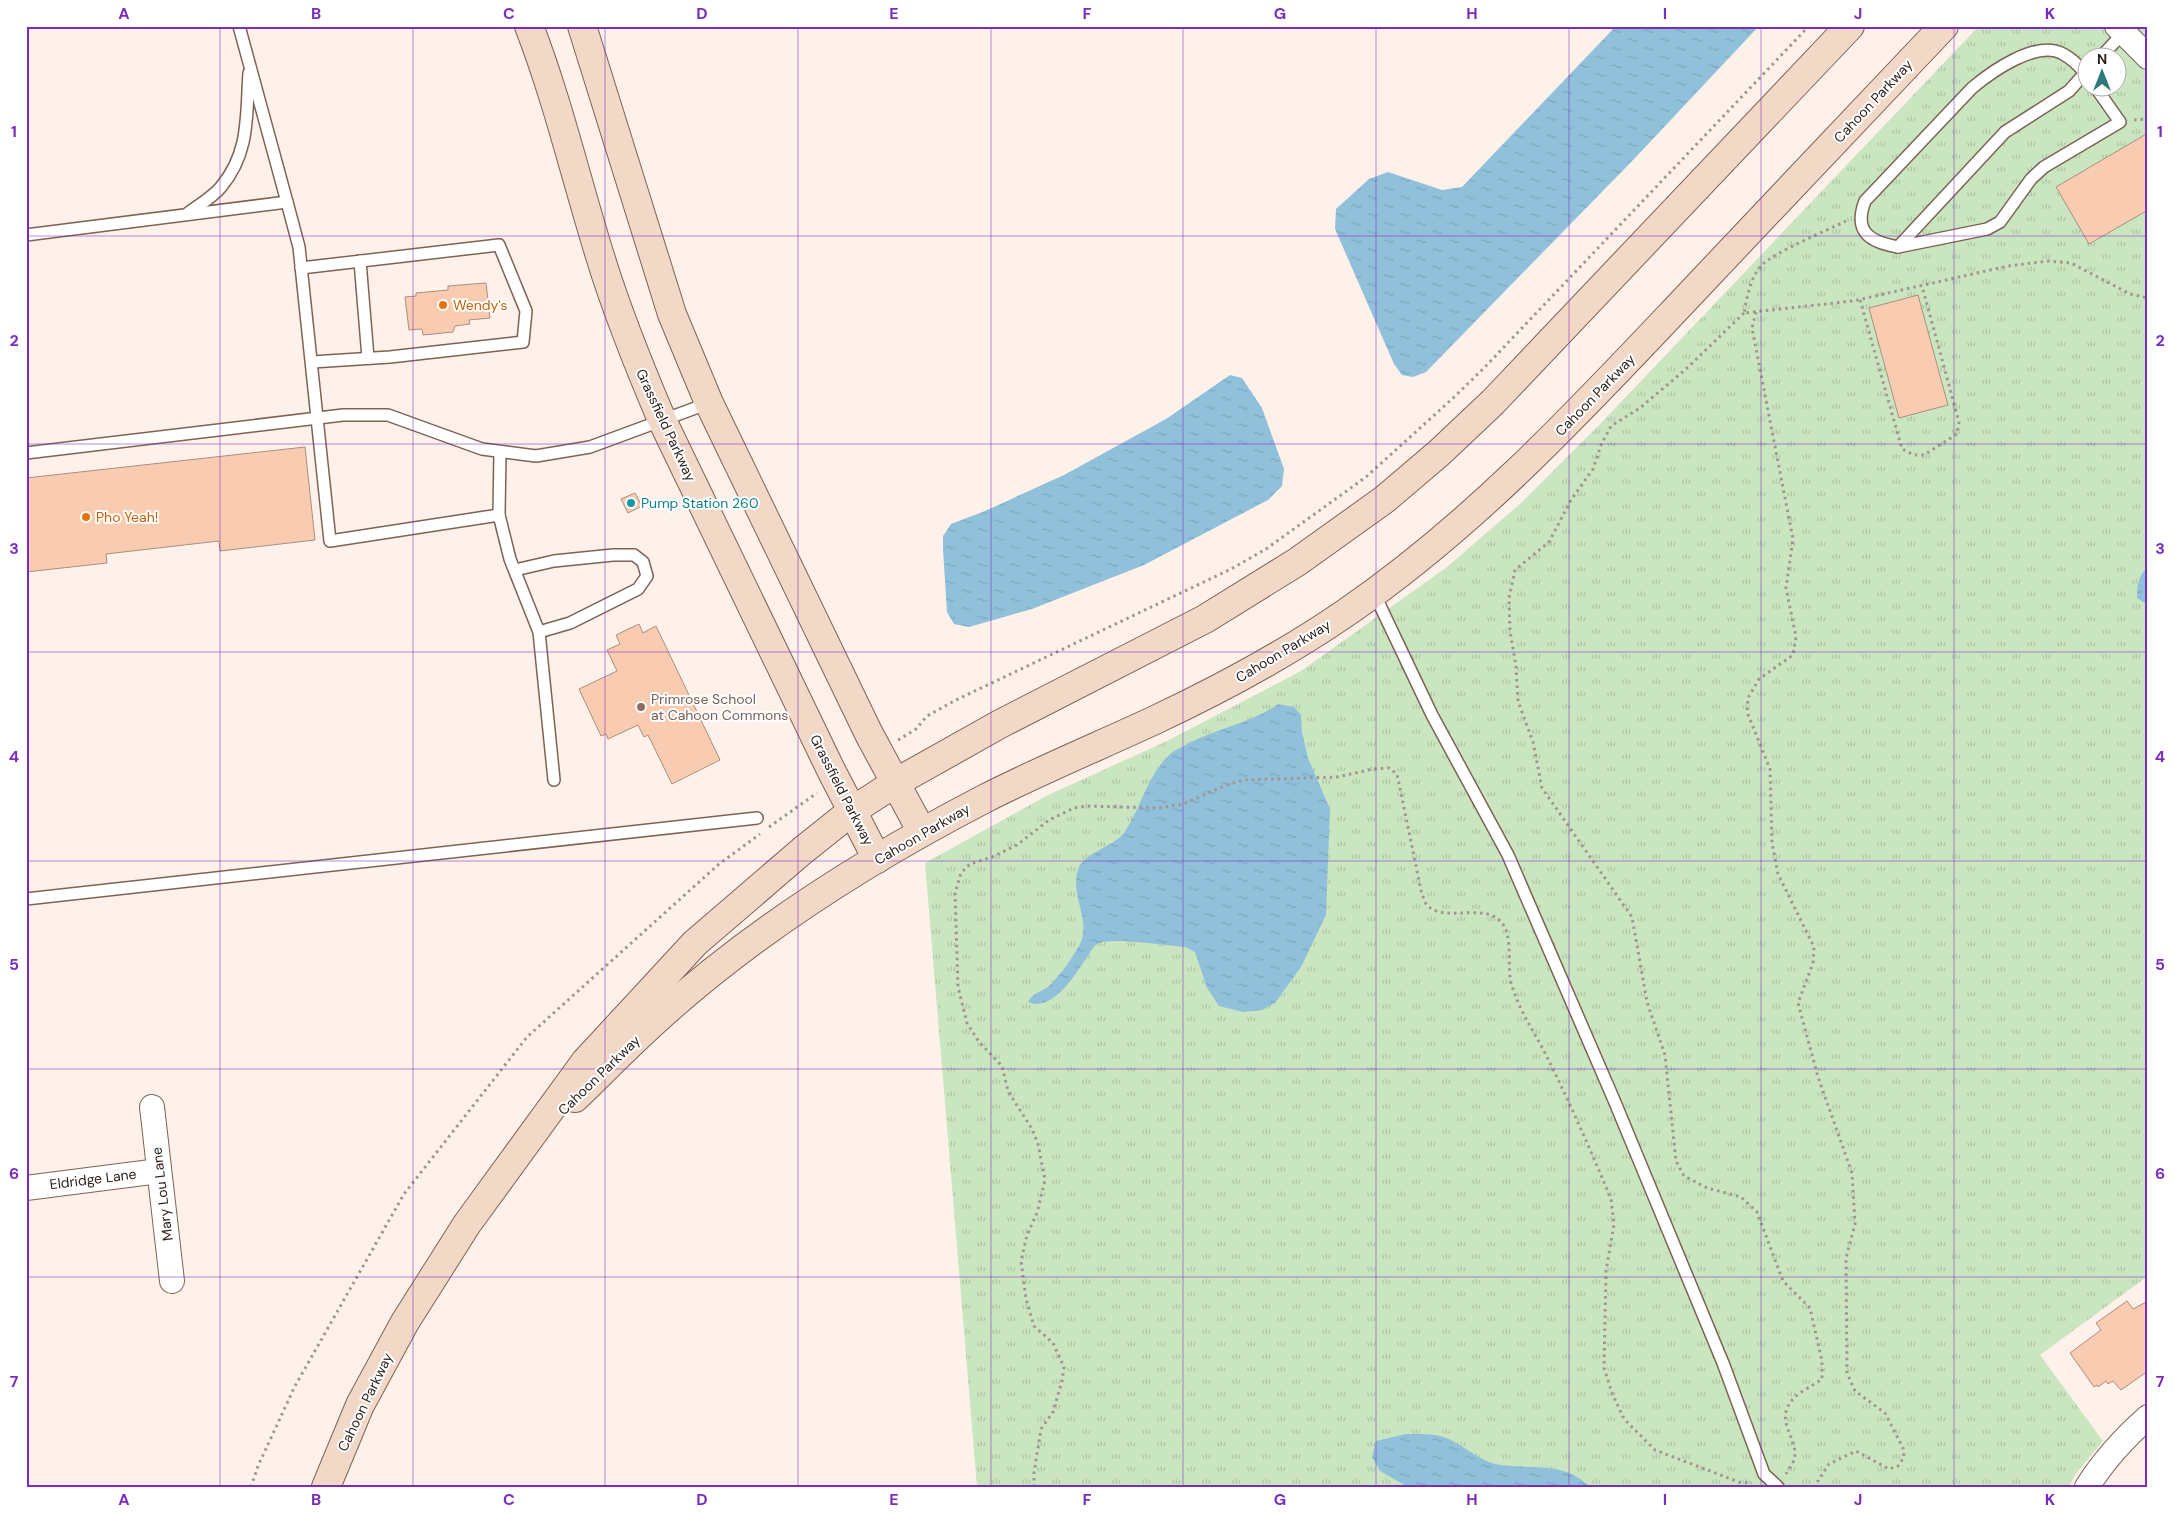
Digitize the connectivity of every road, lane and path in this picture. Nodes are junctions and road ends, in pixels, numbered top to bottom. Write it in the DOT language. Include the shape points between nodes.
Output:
graph roads {
  1 [pos="239,26"];
  2 [pos="529,26"];
  3 [pos="582,26"];
  4 [pos="1809,26"];
  5 [pos="1850,26"];
  6 [pos="1944,26"];
  7 [pos="2123,28"];
  8 [pos="2108,48"];
  9 [pos="2148,57"];
  10 [pos="250,64"];
  11 [pos="2076,65"];
  12 [pos="2076,84"];
  13 [pos="2103,98"];
  14 [pos="287,202"];
  15 [pos="1860,214"];
  16 [pos="185,215"];
  17 [pos="26,235"];
  18 [pos="1898,247"];
  19 [pos="360,261"];
  20 [pos="301,268"];
  21 [pos="1922,286"];
  22 [pos="2148,298"];
  23 [pos="1860,300"];
  24 [pos="1756,312"];
  25 [pos="1744,313"];
  26 [pos="368,358"];
  27 [pos="312,362"];
  28 [pos="709,403"];
  29 [pos="318,418"];
  30 [pos="662,420"];
  31 [pos="500,452"];
  32 [pos="26,454"];
  33 [pos="499,515"];
  34 [pos="514,570"];
  35 [pos="1374,593"];
  36 [pos="539,632"];
  37 [pos="879,752"];
  38 [pos="554,780"];
  39 [pos="836,780"];
  40 [pos="895,782"];
  41 [pos="852,811"];
  42 [pos="757,818"];
  43 [pos="922,832"];
  44 [pos="878,859"];
  45 [pos="26,899"];
  46 [pos="152,1107"];
  47 [pos="525,1146"];
  48 [pos="159,1171"];
  49 [pos="26,1188"];
  50 [pos="172,1282"];
  51 [pos="2148,1417"];
  52 [pos="1774,1484"];
  53 [pos="251,1487"];
  54 [pos="326,1487"];
  55 [pos="1034,1487"];
  56 [pos="1814,1487"];
  57 [pos="2087,1487"];
  1 -- 10 [label="lane"];
  2 -- 30 [label="street, Grassfield Parkway" via="614,301"];
  3 -- 28 [label="street" via="672,314"];
  4 -- 37 [label="path" via="1484,368 1366,477 1231,569 956,700 927,716 916,729"];
  5 -- 40 [label="street, Cahoon Parkway" via="1493,402 1385,499 1319,548 1236,601"];
  6 -- 35 [label="street, Cahoon Parkway" via="1576,416 1448,536"];
  7 -- 8 [label="lane"];
  7 -- 9 [label="street"];
  10 -- 14 [label="lane"];
  10 -- 16 [label="lane" via="246,130 239,159 220,189"];
  11 -- 15 [label="lane" via="2062,53 2036,51 1990,73 1865,201"];
  12 -- 18 [label="lane" via="2005,132"];
  13 -- 18 [label="lane" via="2120,122 2044,167 2031,179 2000,222 1987,229"];
  14 -- 16 [label="lane"];
  14 -- 20 [label="lane"];
  15 -- 18 [label="lane" via="1868,237 1880,244"];
  15 -- 25 [label="path" via="1761,266 1749,290"];
  16 -- 17 [label="lane"];
  19 -- 20 [label="lane"];
  19 -- 26 [label="lane"];
  19 -- 26 [label="lane" via="499,245 526,311 523,342"];
  20 -- 27 [label="lane"];
  21 -- 22 [label="path" via="2008,266 2048,261 2071,263 2130,294"];
  21 -- 23 [label="path"];
  21 -- 23 [label="path" via="1959,422 1957,434 1924,454 1902,449"];
  23 -- 24 [label="path"];
  24 -- 25 [label="path"];
  24 -- 56 [label="path" via="1752,328 1793,539 1786,588 1796,637 1793,655 1760,679 1748,698 1747,712 1770,769 1772,843 1778,874 1814,947 1813,963 1798,1003 1818,1076 1852,1173 1855,1224 1846,1258 1847,1373 1855,1391 1885,1413 1903,1448 1904,1457 1898,1466 1889,1469 1856,1451 1828,1464"];
  25 -- 52 [label="path" via="1686,369 1640,408 1611,426 1593,469 1571,500 1549,542 1515,570 1509,598 1518,701 1533,742 1542,788 1632,916 1647,1002 1665,1055 1676,1161 1684,1176 1707,1188 1741,1197 1756,1212 1783,1281 1810,1308 1822,1361 1822,1378 1794,1398 1787,1409 1784,1424 1794,1444 1794,1460 1785,1476"];
  26 -- 27 [label="lane"];
  27 -- 29 [label="lane"];
  28 -- 30 [label="lane"];
  28 -- 37 [label="street"];
  29 -- 31 [label="lane" via="388,415 482,449"];
  29 -- 32 [label="lane"];
  29 -- 33 [label="lane" via="330,541"];
  30 -- 31 [label="lane" via="590,447 536,456"];
  30 -- 39 [label="street, Grassfield Parkway"];
  31 -- 33 [label="lane"];
  33 -- 34 [label="lane"];
  34 -- 36 [label="lane"];
  34 -- 36 [label="lane" via="554,561 613,555 634,555 643,562 647,576 638,589 570,624"];
  35 -- 43 [label="street, Cahoon Parkway" via="1222,688 1026,778"];
  35 -- 52 [label="lane" via="1432,715 1508,855 1723,1363 1764,1474"];
  36 -- 38 [label="lane"];
  37 -- 40 [label="street"];
  39 -- 41 [label="street, Grassfield Parkway"];
  39 -- 53 [label="path" via="719,864 527,1037 404,1194 295,1386"];
  40 -- 41 [label="street, Cahoon Parkway"];
  40 -- 43 [label="street"];
  41 -- 44 [label="street, Grassfield Parkway"];
  41 -- 47 [label="street, Cahoon Parkway" via="782,867 662,977 585,1062"];
  42 -- 45 [label="lane"];
  43 -- 44 [label="street, Cahoon Parkway"];
  44 -- 47 [label="street, Cahoon Parkway" via="778,924 710,975 660,1016"];
  46 -- 48 [label="street, Mary Lou Lane"];
  47 -- 54 [label="street, Cahoon Parkway" via="467,1224 405,1322 360,1405"];
  48 -- 49 [label="street, Eldridge Lane"];
  48 -- 50 [label="street, Mary Lou Lane"];
  51 -- 57 [label="street" via="2120,1442"];
  52 -- 55 [label="path" via="1739,1482 1655,1450 1624,1419 1604,1368 1606,1271 1614,1224 1611,1199 1547,1056 1518,1006 1510,982 1507,932 1502,923 1492,916 1443,913 1427,906 1397,774 1389,768 1337,777 1245,780 1183,804 1159,808 1074,808 1049,820 1017,845 970,864 961,873 954,893 958,987 967,1023 979,1042 1002,1066 1008,1091 1038,1144 1044,1180 1022,1261 1026,1299 1034,1326 1052,1343 1064,1367 1053,1412 1041,1429"];
}
